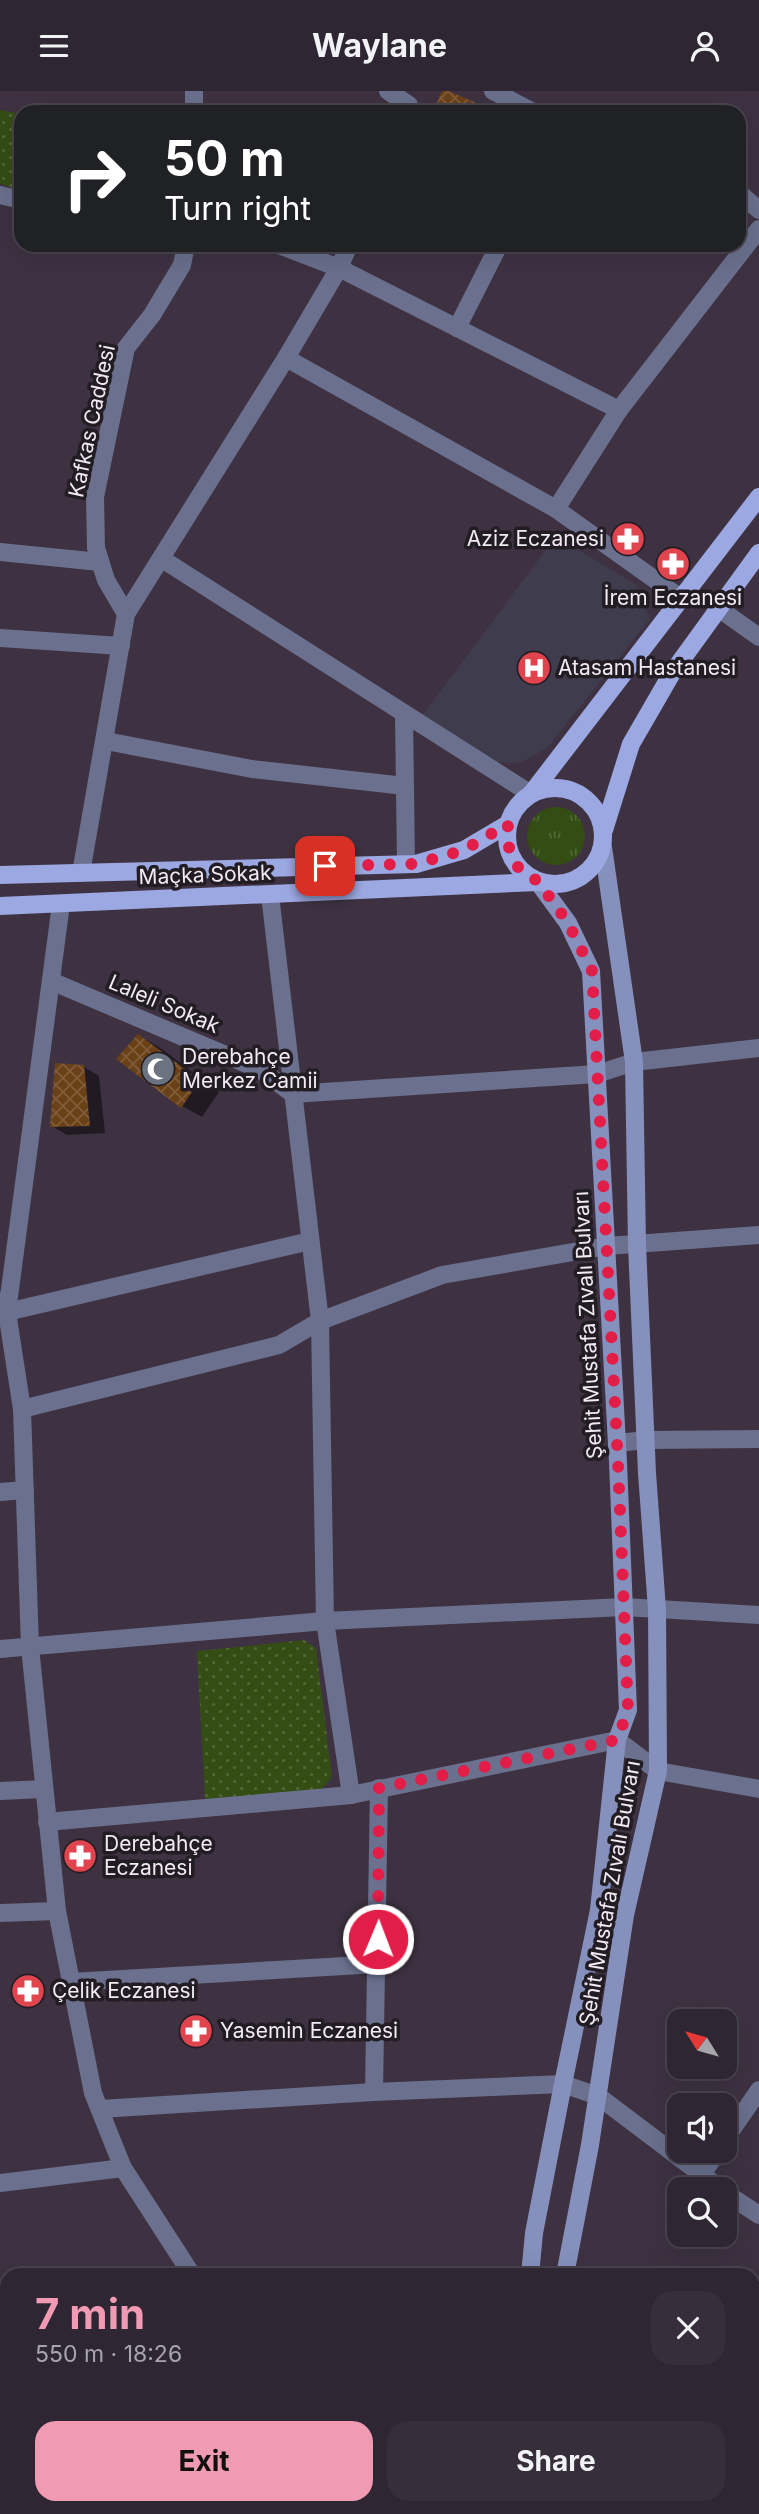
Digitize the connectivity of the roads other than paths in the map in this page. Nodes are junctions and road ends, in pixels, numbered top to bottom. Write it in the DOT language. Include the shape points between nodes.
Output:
graph roads {
  1 [pos="388,91"];
  2 [pos="493,91"];
  3 [pos="410,103"];
  4 [pos="520,105"];
  5 [pos="759,229"];
  6 [pos="746,246"];
  7 [pos="185,252"];
  8 [pos="297,252"];
  9 [pos="346,252"];
  10 [pos="495,252"];
  11 [pos="741,252"];
  12 [pos="339,268"];
  13 [pos="457,328"];
  14 [pos="286,358"];
  15 [pos="619,410"];
  16 [pos="759,497"];
  17 [pos="556,509"];
  18 [pos="0,552"];
  19 [pos="759,553"];
  20 [pos="162,559"];
  21 [pos="100,562"];
  22 [pos="682,599"];
  23 [pos="718,608"];
  24 [pos="126,614"];
  25 [pos="759,637"];
  26 [pos="0,638"];
  27 [pos="121,646"];
  28 [pos="404,715"];
  29 [pos="106,741"];
  30 [pos="405,786"];
  31 [pos="531,794"];
  32 [pos="508,824"];
  33 [pos="604,838"];
  34 [pos="406,864"];
  35 [pos="81,873"];
  36 [pos="0,875"];
  37 [pos="538,881"];
  38 [pos="270,895"];
  39 [pos="61,904"];
  40 [pos="0,906"];
  41 [pos="51,981"];
  42 [pos="759,1048"];
  43 [pos="634,1062"];
  44 [pos="597,1074"];
  45 [pos="293,1094"];
  46 [pos="759,1235"];
  47 [pos="310,1241"];
  48 [pos="637,1245"];
  49 [pos="607,1247"];
  50 [pos="4,1318"];
  51 [pos="320,1321"];
  52 [pos="22,1409"];
  53 [pos="759,1439"];
  54 [pos="646,1440"];
  55 [pos="617,1443"];
  56 [pos="25,1490"];
  57 [pos="0,1492"];
  58 [pos="624,1607"];
  59 [pos="657,1609"];
  60 [pos="759,1615"];
  61 [pos="325,1621"];
  62 [pos="30,1647"];
  63 [pos="0,1649"];
  64 [pos="617,1740"];
  65 [pos="658,1771"];
  66 [pos="379,1788"];
  67 [pos="44,1789"];
  68 [pos="759,1789"];
  69 [pos="0,1791"];
  70 [pos="351,1795"];
  71 [pos="47,1822"];
  72 [pos="57,1911"];
  73 [pos="0,1913"];
  74 [pos="377,1964"];
  75 [pos="71,1982"];
  76 [pos="563,2084"];
  77 [pos="759,2090"];
  78 [pos="374,2092"];
  79 [pos="598,2096"];
  80 [pos="100,2109"];
  81 [pos="737,2122"];
  82 [pos="710,2163"];
  83 [pos="123,2168"];
  84 [pos="701,2176"];
  85 [pos="0,2183"];
  86 [pos="737,2200"];
  87 [pos="759,2215"];
  88 [pos="187,2268"];
  89 [pos="531,2268"];
  90 [pos="566,2268"];
  1 -- 3 [label="street"];
  2 -- 4 [label="street"];
  5 -- 6 [label="street"];
  7 -- 21 [label="street, Kafkas Caddesi" via="182,265 126,348 95,497"];
  8 -- 12 [label="street"];
  9 -- 12 [label="street"];
  10 -- 13 [label="street"];
  11 -- 15 [label="street"];
  12 -- 13 [label="street"];
  12 -- 14 [label="street"];
  13 -- 15 [label="street"];
  14 -- 17 [label="street"];
  14 -- 20 [label="street"];
  15 -- 17 [label="street"];
  16 -- 22 [label="main road"];
  17 -- 22 [label="street"];
  18 -- 21 [label="street"];
  19 -- 23 [label="main road, Şehit Mustafa Zıvalı Bulvarı"];
  20 -- 24 [label="street"];
  20 -- 28 [label="street"];
  21 -- 24 [label="street, Kafkas Caddesi"];
  22 -- 31 [label="main road"];
  23 -- 25 [label="street"];
  23 -- 33 [label="main road, Şehit Mustafa Zıvalı Bulvarı" via="672,673 631,744"];
  24 -- 27 [label="street"];
  26 -- 27 [label="street"];
  27 -- 29 [label="street"];
  28 -- 30 [label="street"];
  28 -- 31 [label="street"];
  29 -- 30 [label="street" via="252,769"];
  29 -- 35 [label="street"];
  30 -- 34 [label="street"];
  31 -- 32 [label="main road"];
  31 -- 33 [label="main road" via="562,787 577,792 599,814"];
  32 -- 34 [label="main road, Maçka Sokak" via="464,850"];
  32 -- 37 [label="main road" via="513,858 526,875"];
  33 -- 37 [label="main road" via="597,862 586,874 555,885"];
  33 -- 43 [label="main road, Şehit Mustafa Zıvalı Bulvarı"];
  34 -- 35 [label="main road, Maçka Sokak"];
  35 -- 36 [label="main road, Maçka Sokak"];
  37 -- 38 [label="main road, Maçka Sokak"];
  37 -- 44 [label="main road, Şehit Mustafa Zıvalı Bulvarı" via="568,923 592,971"];
  38 -- 39 [label="main road, Maçka Sokak"];
  38 -- 45 [label="street"];
  39 -- 40 [label="main road, Maçka Sokak"];
  39 -- 41 [label="street"];
  41 -- 45 [label="street, Laleli Sokak" via="261,1070"];
  41 -- 50 [label="street"];
  42 -- 43 [label="street"];
  43 -- 44 [label="street"];
  43 -- 48 [label="main road, Şehit Mustafa Zıvalı Bulvarı"];
  44 -- 45 [label="street"];
  44 -- 49 [label="main road, Şehit Mustafa Zıvalı Bulvarı"];
  45 -- 47 [label="street"];
  46 -- 48 [label="street"];
  47 -- 50 [label="street"];
  47 -- 51 [label="street"];
  48 -- 49 [label="street"];
  48 -- 54 [label="main road, Şehit Mustafa Zıvalı Bulvarı"];
  49 -- 51 [label="street" via="442,1275"];
  49 -- 55 [label="main road, Şehit Mustafa Zıvalı Bulvarı"];
  50 -- 52 [label="street"];
  51 -- 52 [label="street" via="279,1345"];
  51 -- 61 [label="street"];
  52 -- 56 [label="street"];
  53 -- 54 [label="street"];
  54 -- 55 [label="street"];
  54 -- 59 [label="main road, Şehit Mustafa Zıvalı Bulvarı"];
  55 -- 58 [label="main road, Şehit Mustafa Zıvalı Bulvarı"];
  56 -- 57 [label="street"];
  56 -- 62 [label="street"];
  58 -- 59 [label="street"];
  58 -- 61 [label="street"];
  58 -- 64 [label="main road, Şehit Mustafa Zıvalı Bulvarı" via="628,1710"];
  59 -- 60 [label="street"];
  59 -- 65 [label="main road, Şehit Mustafa Zıvalı Bulvarı"];
  61 -- 62 [label="street"];
  61 -- 70 [label="street"];
  62 -- 63 [label="street"];
  62 -- 67 [label="street"];
  64 -- 65 [label="street"];
  64 -- 66 [label="street"];
  64 -- 76 [label="main road, Şehit Mustafa Zıvalı Bulvarı" via="600,1910"];
  65 -- 68 [label="street"];
  65 -- 79 [label="main road, Şehit Mustafa Zıvalı Bulvarı" via="625,1915"];
  66 -- 70 [label="street"];
  66 -- 74 [label="street"];
  67 -- 69 [label="street"];
  67 -- 71 [label="street"];
  70 -- 71 [label="street"];
  71 -- 72 [label="street"];
  72 -- 73 [label="street"];
  72 -- 75 [label="street"];
  74 -- 75 [label="street"];
  74 -- 78 [label="street"];
  75 -- 80 [label="street"];
  76 -- 78 [label="street"];
  76 -- 79 [label="street"];
  76 -- 89 [label="main road, Şehit Mustafa Zıvalı Bulvarı"];
  77 -- 81 [label="street"];
  78 -- 80 [label="street"];
  79 -- 84 [label="street"];
  79 -- 90 [label="main road, Şehit Mustafa Zıvalı Bulvarı"];
  80 -- 83 [label="street"];
  82 -- 84 [label="street"];
  83 -- 85 [label="street"];
  83 -- 88 [label="street"];
  86 -- 87 [label="street"];
}
